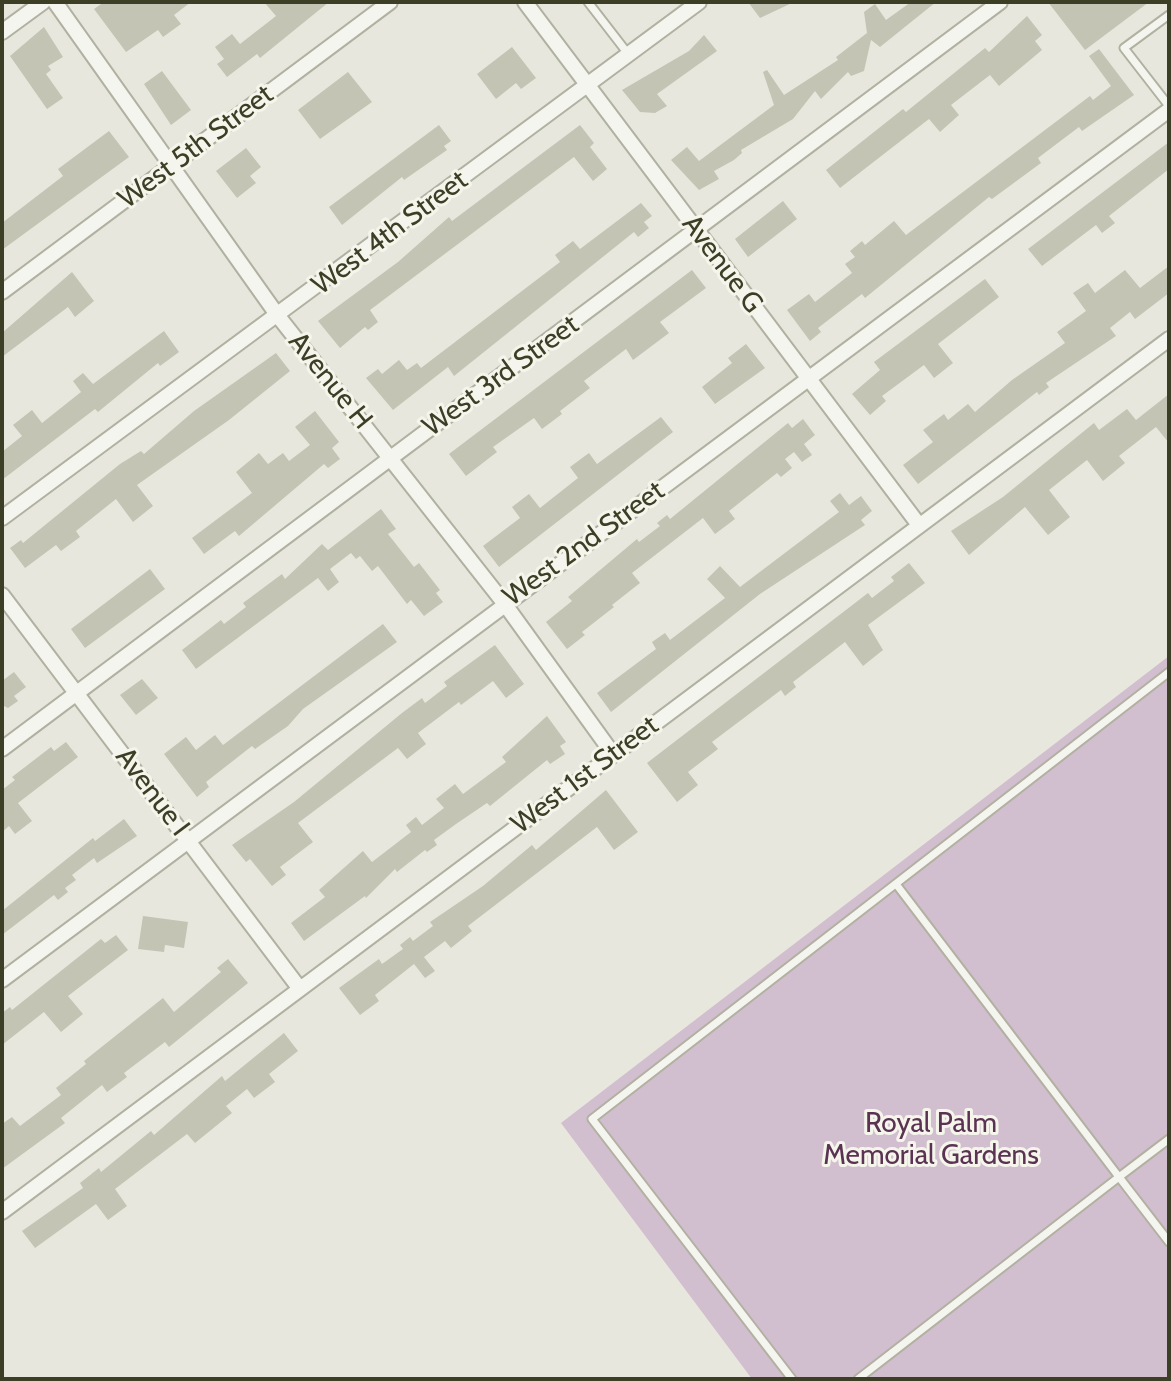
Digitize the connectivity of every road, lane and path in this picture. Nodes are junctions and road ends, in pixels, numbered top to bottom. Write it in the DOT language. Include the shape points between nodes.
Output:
graph roads {
  1 [pos="43,2"];
  2 [pos="55,2"];
  3 [pos="390,2"];
  4 [pos="525,2"];
  5 [pos="588,2"];
  6 [pos="699,2"];
  7 [pos="1000,2"];
  8 [pos="1169,15"];
  9 [pos="2,32"];
  10 [pos="629,55"];
  11 [pos="588,86"];
  12 [pos="1169,108"];
  13 [pos="170,166"];
  14 [pos="695,230"];
  15 [pos="2,292"];
  16 [pos="278,316"];
  17 [pos="1169,339"];
  18 [pos="809,379"];
  19 [pos="390,457"];
  20 [pos="2,518"];
  21 [pos="919,525"];
  22 [pos="2,595"];
  23 [pos="504,603"];
  24 [pos="1169,672"];
  25 [pos="77,693"];
  26 [pos="2,749"];
  27 [pos="613,754"];
  28 [pos="189,840"];
  29 [pos="896,884"];
  30 [pos="2,980"];
  31 [pos="300,989"];
  32 [pos="1169,1139"];
  33 [pos="1119,1177"];
  34 [pos="2,1212"];
  35 [pos="1169,1242"];
  36 [pos="792,1379"];
  37 [pos="858,1379"];
  1 -- 9 [label="street"];
  2 -- 13 [label="street, Avenue H"];
  3 -- 13 [label="street, West 5th Street"];
  4 -- 11 [label="street, Avenue G"];
  5 -- 10 [label="lane"];
  6 -- 10 [label="street, West 4th Street"];
  7 -- 14 [label="street, West 3rd Street"];
  8 -- 12 [label="lane" via="1124,48"];
  10 -- 11 [label="street, West 4th Street"];
  11 -- 14 [label="street, Avenue G"];
  11 -- 16 [label="street, West 4th Street"];
  12 -- 18 [label="street, West 2nd Street"];
  13 -- 15 [label="street, West 5th Street"];
  13 -- 16 [label="street, Avenue H"];
  14 -- 18 [label="street, Avenue G"];
  14 -- 19 [label="street, West 3rd Street"];
  16 -- 19 [label="street, Avenue H"];
  16 -- 20 [label="street, West 4th Street"];
  17 -- 21 [label="street, West 1st Street"];
  18 -- 21 [label="street, Avenue G"];
  18 -- 23 [label="street, West 2nd Street"];
  19 -- 23 [label="street, Avenue H"];
  19 -- 25 [label="street, West 3rd Street"];
  21 -- 27 [label="street, West 1st Street"];
  22 -- 25 [label="street, Avenue I"];
  23 -- 27 [label="street, Avenue H"];
  23 -- 28 [label="street, West 2nd Street"];
  24 -- 29 [label="lane"];
  25 -- 26 [label="street, West 3rd Street"];
  25 -- 28 [label="street, Avenue I"];
  27 -- 31 [label="street, West 1st Street"];
  28 -- 30 [label="street, West 2nd Street"];
  28 -- 31 [label="street, Avenue I"];
  29 -- 33 [label="lane"];
  29 -- 36 [label="lane" via="592,1119"];
  31 -- 34 [label="street, West 1st Street"];
  32 -- 33 [label="lane"];
  33 -- 35 [label="lane"];
  33 -- 37 [label="lane"];
}
